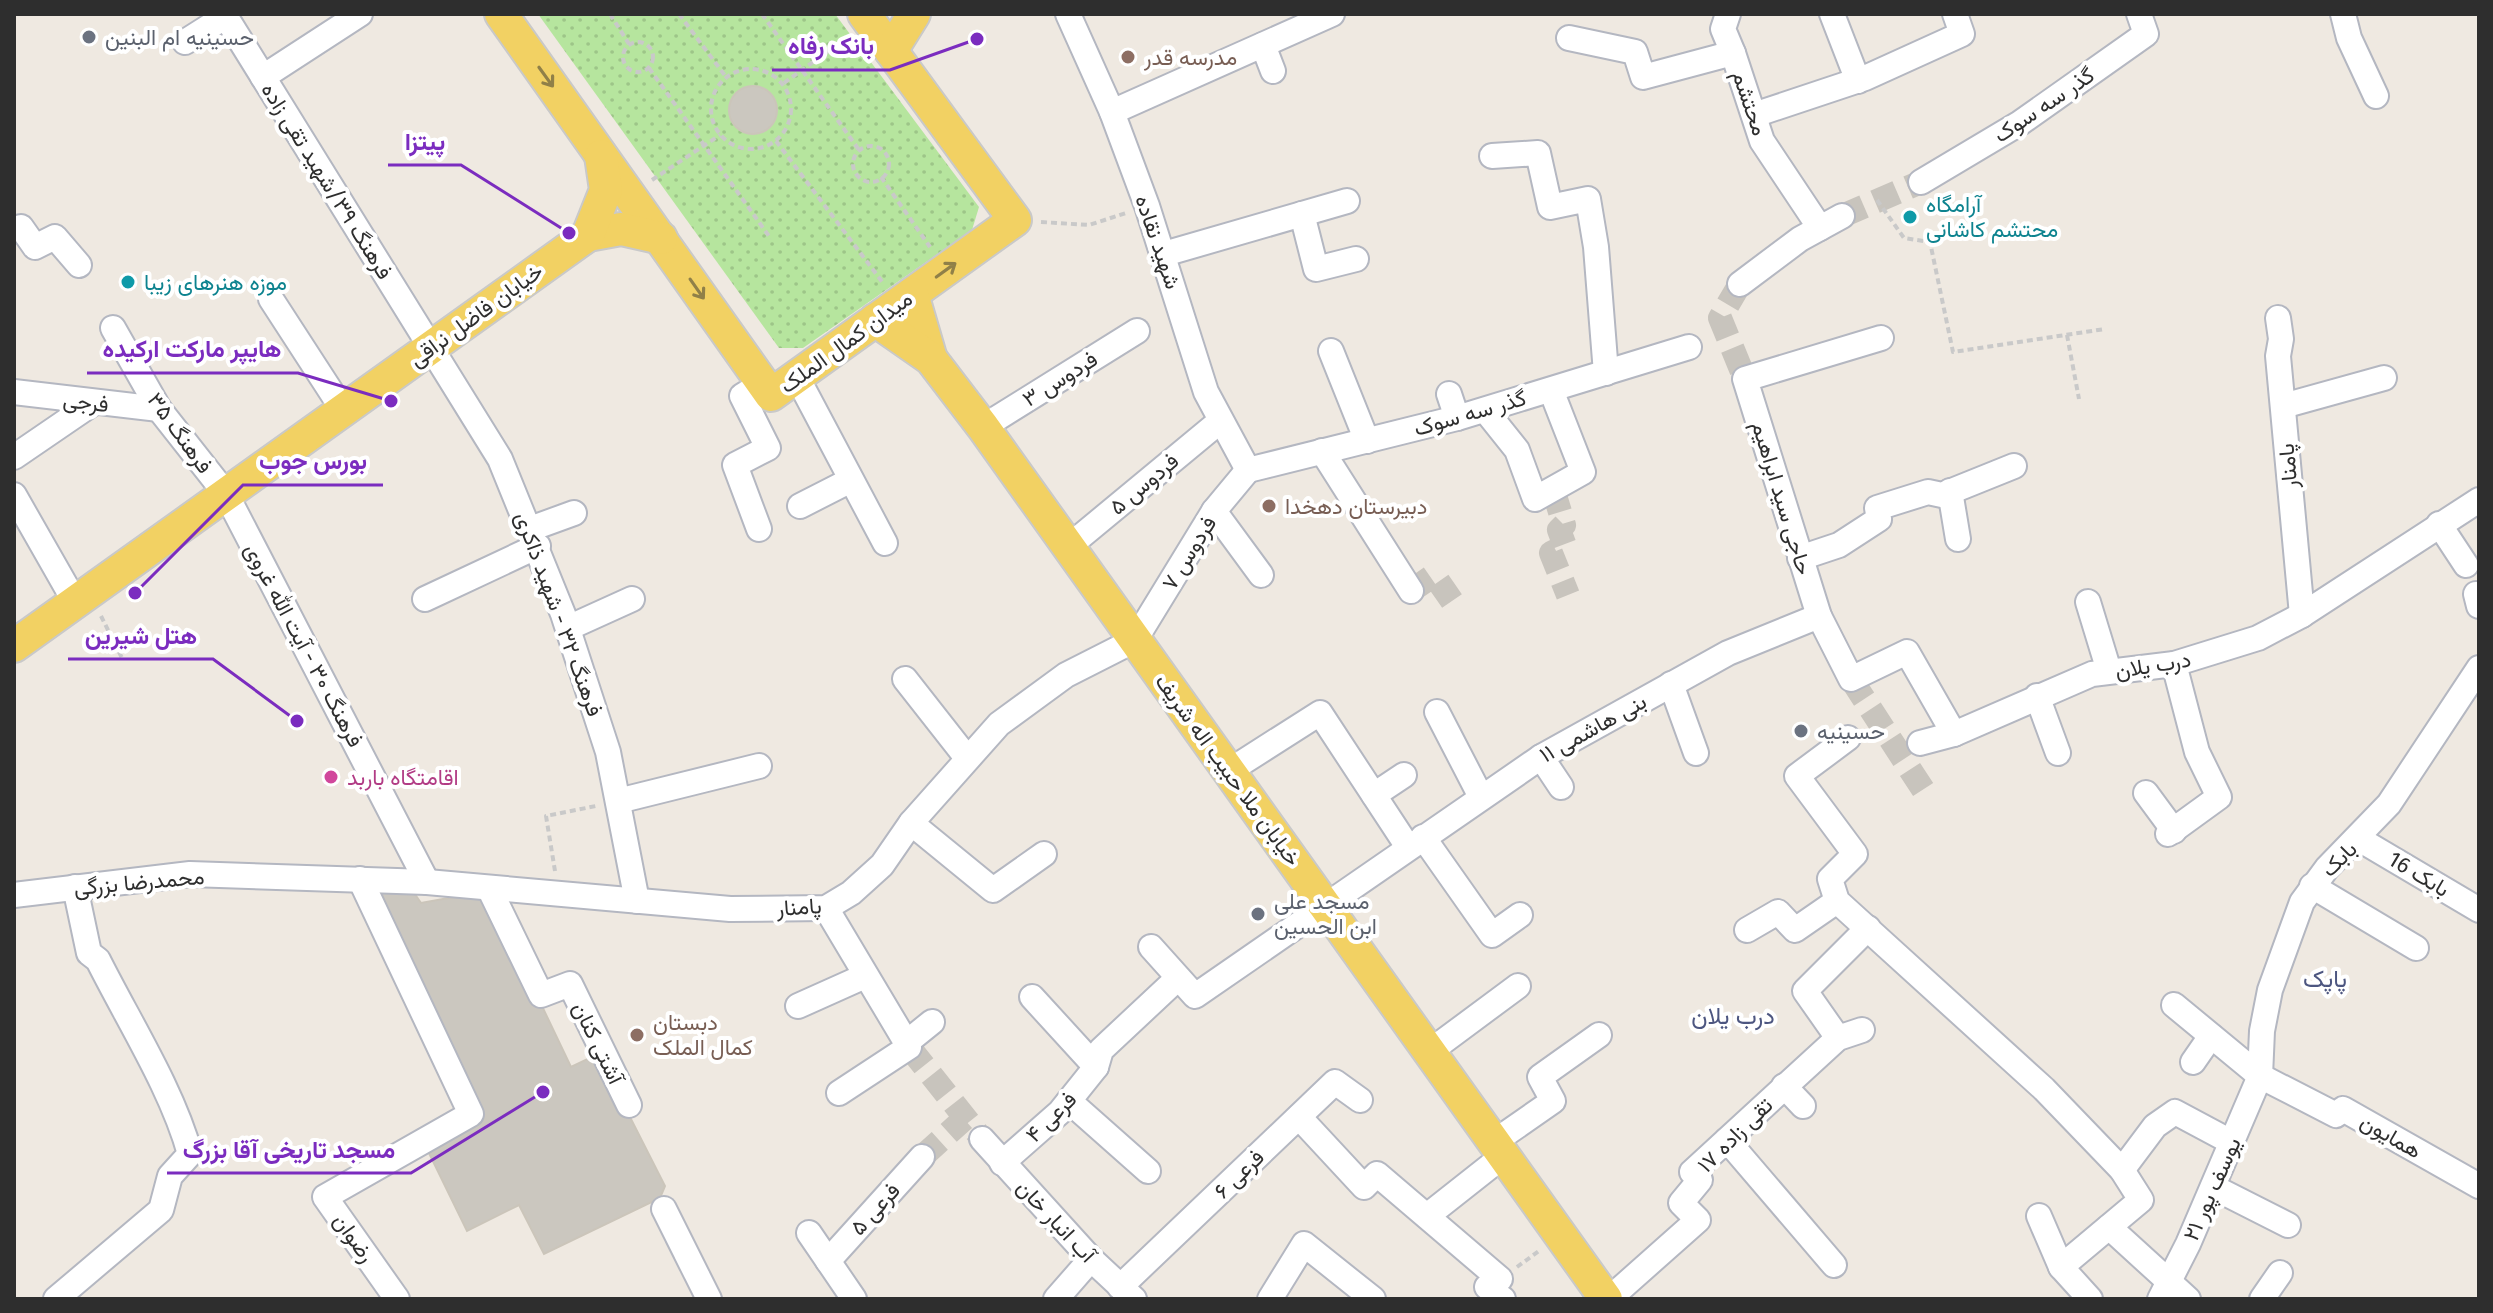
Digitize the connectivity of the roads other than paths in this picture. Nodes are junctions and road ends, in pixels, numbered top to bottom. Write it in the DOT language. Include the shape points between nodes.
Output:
graph roads {
  1 [pos="360,14"];
  2 [pos="501,14"];
  3 [pos="914,14"];
  4 [pos="1068,14"];
  5 [pos="1332,14"];
  6 [pos="1728,14"];
  7 [pos="1832,14"];
  8 [pos="1955,14"];
  9 [pos="2139,14"];
  10 [pos="2343,14"];
  11 [pos="225,15"];
  12 [pos="867,18"];
  13 [pos="1300,20"];
  14 [pos="1569,38"];
  15 [pos="185,42"];
  16 [pos="1263,45"];
  17 [pos="891,51"];
  18 [pos="1733,53"];
  19 [pos="1273,71"];
  20 [pos="263,77"];
  21 [pos="1858,81"];
  22 [pos="2376,96"];
  23 [pos="1112,112"];
  24 [pos="1754,115"];
  25 [pos="600,153"];
  26 [pos="1492,156"];
  27 [pos="1921,182"];
  28 [pos="1347,201"];
  29 [pos="1302,214"];
  30 [pos="1842,216"];
  31 [pos="1820,228"];
  32 [pos="14,229"];
  33 [pos="588,235"];
  34 [pos="661,238"];
  35 [pos="1164,254"];
  36 [pos="1356,259"];
  37 [pos="79,265"];
  38 [pos="1740,284"];
  39 [pos="271,299"];
  40 [pos="895,306"];
  41 [pos="2278,318"];
  42 [pos="113,328"];
  43 [pos="1137,331"];
  44 [pos="1881,338"];
  45 [pos="1689,347"];
  46 [pos="431,348"];
  47 [pos="1331,351"];
  48 [pos="931,359"];
  49 [pos="1606,373"];
  50 [pos="797,377"];
  51 [pos="2384,378"];
  52 [pos="763,383"];
  53 [pos="1551,390"];
  54 [pos="14,392"];
  55 [pos="1449,394"];
  56 [pos="93,403"];
  57 [pos="2283,406"];
  58 [pos="159,409"];
  59 [pos="343,410"];
  60 [pos="1485,410"];
  61 [pos="1457,418"];
  62 [pos="1219,422"];
  63 [pos="983,427"];
  64 [pos="1367,441"];
  65 [pos="1322,451"];
  66 [pos="14,457"];
  67 [pos="2014,466"];
  68 [pos="1248,470"];
  69 [pos="851,480"];
  70 [pos="1950,491"];
  71 [pos="226,494"];
  72 [pos="14,495"];
  73 [pos="2479,500"];
  74 [pos="800,506"];
  75 [pos="1214,511"];
  76 [pos="574,513"];
  77 [pos="2439,524"];
  78 [pos="759,529"];
  79 [pos="534,537"];
  80 [pos="1958,539"];
  81 [pos="885,543"];
  82 [pos="1068,547"];
  83 [pos="1800,558"];
  84 [pos="2466,565"];
  85 [pos="1261,575"];
  86 [pos="1411,591"];
  87 [pos="82,597"];
  88 [pos="425,599"];
  89 [pos="632,599"];
  90 [pos="2088,602"];
  91 [pos="2302,615"];
  92 [pos="1819,616"];
  93 [pos="568,628"];
  94 [pos="1135,640"];
  95 [pos="14,646"];
  96 [pos="2174,664"];
  97 [pos="2479,668"];
  98 [pos="2109,671"];
  99 [pos="905,679"];
  100 [pos="1671,684"];
  101 [pos="2037,696"];
  102 [pos="1437,712"];
  103 [pos="1954,734"];
  104 [pos="1848,738"];
  105 [pos="1920,743"];
  106 [pos="1696,753"];
  107 [pos="2058,753"];
  108 [pos="1541,757"];
  109 [pos="967,758"];
  110 [pos="759,766"];
  111 [pos="1229,771"];
  112 [pos="1404,775"];
  113 [pos="1561,787"];
  114 [pos="2146,793"];
  115 [pos="1374,795"];
  116 [pos="1481,797"];
  117 [pos="618,801"];
  118 [pos="911,823"];
  119 [pos="2359,839"];
  120 [pos="1415,842"];
  121 [pos="1044,854"];
  122 [pos="360,879"];
  123 [pos="427,882"];
  124 [pos="2312,886"];
  125 [pos="75,887"];
  126 [pos="490,890"];
  127 [pos="14,895"];
  128 [pos="637,901"];
  129 [pos="1837,901"];
  130 [pos="1324,905"];
  131 [pos="826,908"];
  132 [pos="2479,910"];
  133 [pos="1520,915"];
  134 [pos="1868,928"];
  135 [pos="1747,930"];
  136 [pos="1151,947"];
  137 [pos="2416,948"];
  138 [pos="865,976"];
  139 [pos="1178,978"];
  140 [pos="1518,986"];
  141 [pos="1032,997"];
  142 [pos="2174,1005"];
  143 [pos="798,1006"];
  144 [pos="932,1022"];
  145 [pos="1862,1030"];
  146 [pos="1599,1035"];
  147 [pos="2211,1036"];
  148 [pos="1838,1038"];
  149 [pos="908,1045"];
  150 [pos="1429,1052"];
  151 [pos="2193,1062"];
  152 [pos="1096,1067"];
  153 [pos="2260,1076"];
  154 [pos="1784,1086"];
  155 [pos="839,1093"];
  156 [pos="1360,1100"];
  157 [pos="1069,1101"];
  158 [pos="629,1105"];
  159 [pos="1803,1106"];
  160 [pos="1299,1117"];
  161 [pos="982,1139"];
  162 [pos="1727,1140"];
  163 [pos="2233,1143"];
  164 [pos="1498,1149"];
  165 [pos="922,1157"];
  166 [pos="1002,1163"];
  167 [pos="2122,1170"];
  168 [pos="1148,1171"];
  169 [pos="2479,1186"];
  170 [pos="2213,1187"];
  171 [pos="664,1209"];
  172 [pos="1427,1216"];
  173 [pos="2039,1216"];
  174 [pos="2288,1225"];
  175 [pos="2109,1227"];
  176 [pos="809,1233"];
  177 [pos="1091,1259"];
  178 [pos="828,1261"];
  179 [pos="1834,1265"];
  180 [pos="2061,1267"];
  181 [pos="2280,1273"];
  182 [pos="1502,1289"];
  183 [pos="2164,1292"];
  184 [pos="1127,1293"];
  185 [pos="56,1299"];
  186 [pos="397,1299"];
  187 [pos="709,1299"];
  188 [pos="854,1299"];
  189 [pos="1056,1299"];
  190 [pos="1270,1299"];
  191 [pos="1373,1299"];
  192 [pos="1607,1299"];
  193 [pos="2090,1299"];
  194 [pos="2188,1299"];
  195 [pos="2262,1299"];
  1 -- 20 [label="street"];
  2 -- 25 [label="main road, میدان کمال الملک, one-way"];
  3 -- 17 [label="main road"];
  4 -- 23 [label="street, شهید نقاده"];
  5 -- 13 [label="street"];
  6 -- 18 [label="street" via="1723,29"];
  7 -- 21 [label="street"];
  8 -- 21 [label="street" via="1962,34"];
  9 -- 27 [label="street, گذر سه سوک" via="2146,34 2020,123"];
  10 -- 22 [label="street"];
  11 -- 15 [label="street"];
  11 -- 20 [label="street, فرهنگ ۳۹/شهید تقی زاده"];
  12 -- 17 [label="main road"];
  13 -- 16 [label="street"];
  14 -- 18 [label="street, محتشم" via="1635,52 1643,77"];
  16 -- 19 [label="street"];
  16 -- 23 [label="street"];
  40 -- 17 [label="main road, میدان کمال الملک, one-way" via="1015,220"];
  18 -- 24 [label="street, محتشم"];
  20 -- 46 [label="street, فرهنگ ۳۹/شهید تقی زاده"];
  21 -- 24 [label="street"];
  23 -- 35 [label="street, شهید نقاده"];
  24 -- 31 [label="street, محتشم" via="1762,141"];
  25 -- 33 [label="main road" via="606,190"];
  25 -- 34 [label="main road, میدان کمال الملک"];
  26 -- 49 [label="street" via="1538,153 1550,207 1588,199"];
  28 -- 29 [label="street"];
  29 -- 35 [label="street"];
  29 -- 36 [label="street" via="1316,269"];
  30 -- 31 [label="street"];
  31 -- 38 [label="street"];
  32 -- 37 [label="street" via="21,227 35,247 55,237"];
  33 -- 34 [label="main road, خیابان فاضل نراقی" via="621,229"];
  33 -- 46 [label="main road, خیابان فاضل نراقی"];
  34 -- 52 [label="main road, میدان کمال الملک, one-way"];
  35 -- 62 [label="street, شهید نقاده"];
  39 -- 59 [label="street"];
  40 -- 48 [label="main road, خیابان ملا حبیب اله شریف"];
  40 -- 48 [label="main road, خیابان ملا حبیب اله شریف"];
  40 -- 50 [label="main road, میدان کمال الملک"];
  41 -- 57 [label="street, پامنار"];
  42 -- 58 [label="street, فرهنگ ۳۵"];
  43 -- 63 [label="street, فردوس ۳"];
  44 -- 83 [label="street, حاجی سید ابراهیم" via="1745,379"];
  45 -- 49 [label="street, گذر سه سوک"];
  46 -- 59 [label="main road, خیابان فاضل نراقی"];
  46 -- 79 [label="street, فرهنگ ۳۲ - شهید ذاکری" via="500,459"];
  47 -- 64 [label="street"];
  48 -- 63 [label="main road, خیابان ملا حبیب اله شریف"];
  49 -- 53 [label="street, گذر سه سوک"];
  50 -- 52 [label="main road, میدان کمال الملک" via="771,395"];
  50 -- 69 [label="street"];
  51 -- 57 [label="street"];
  52 -- 78 [label="street" via="742,396 768,448 735,465"];
  53 -- 60 [label="street, گذر سه سوک"];
  53 -- 60 [label="street" via="1583,472 1535,499 1517,450"];
  54 -- 56 [label="street, فرجی"];
  55 -- 61 [label="street"];
  56 -- 58 [label="street, فرجی"];
  56 -- 66 [label="street"];
  57 -- 91 [label="street, پامنار"];
  58 -- 71 [label="street, فرهنگ ۳۵"];
  59 -- 71 [label="main road, خیابان فاضل نراقی"];
  60 -- 61 [label="street, گذر سه سوک"];
  61 -- 64 [label="street, گذر سه سوک"];
  62 -- 68 [label="street, شهید نقاده"];
  62 -- 82 [label="street, فردوس ۵"];
  63 -- 82 [label="main road, خیابان ملا حبیب اله شریف"];
  64 -- 65 [label="street, گذر سه سوک"];
  65 -- 68 [label="street, گذر سه سوک"];
  65 -- 86 [label="street"];
  67 -- 70 [label="street"];
  68 -- 75 [label="street, فردوس ۷"];
  69 -- 74 [label="street"];
  69 -- 81 [label="street"];
  70 -- 80 [label="street"];
  70 -- 83 [label="street" via="1928,492 1877,508 1879,519 1839,545"];
  71 -- 87 [label="main road, خیابان فاضل نراقی"];
  71 -- 123 [label="street, فرهنگ ۳۰ - آیت الله غروی"];
  72 -- 87 [label="street"];
  73 -- 77 [label="street, درب یلان"];
  75 -- 85 [label="street"];
  75 -- 94 [label="street, فردوس ۷"];
  76 -- 79 [label="street"];
  77 -- 84 [label="street"];
  77 -- 91 [label="street, درب یلان"];
  79 -- 88 [label="street"];
  79 -- 93 [label="street, فرهنگ ۳۲ - شهید ذاکری"];
  82 -- 94 [label="main road, خیابان ملا حبیب اله شریف"];
  83 -- 92 [label="street, حاجی سید ابراهیم"];
  87 -- 95 [label="main road, خیابان فاضل نراقی"];
  89 -- 93 [label="street"];
  90 -- 98 [label="street"];
  91 -- 96 [label="street, درب یلان" via="2258,638"];
  92 -- 100 [label="street, بنی هاشمی ۱۱" via="1728,653"];
  92 -- 103 [label="street" via="1851,679 1907,652"];
  93 -- 117 [label="street, فرهنگ ۳۲ - شهید ذاکری"];
  94 -- 109 [label="street, پامنار" via="1090,660 1020,706"];
  94 -- 111 [label="main road, خیابان ملا حبیب اله شریف"];
  96 -- 98 [label="street, درب یلان"];
  96 -- 114 [label="street" via="2197,752 2219,797 2171,832"];
  97 -- 119 [label="street, بابک" via="2389,804"];
  98 -- 101 [label="street, درب یلان"];
  99 -- 109 [label="street"];
  100 -- 106 [label="street"];
  100 -- 108 [label="street, بنی هاشمی ۱۱"];
  101 -- 103 [label="street, درب یلان"];
  101 -- 107 [label="street"];
  102 -- 116 [label="street"];
  103 -- 105 [label="street, درب یلان"];
  104 -- 129 [label="street" via="1797,776 1797,792 1855,854 1830,879"];
  108 -- 113 [label="street"];
  108 -- 116 [label="street, بنی هاشمی ۱۱"];
  109 -- 118 [label="street, پامنار"];
  110 -- 117 [label="street"];
  111 -- 115 [label="street" via="1320,713"];
  111 -- 130 [label="main road, خیابان ملا حبیب اله شریف"];
  112 -- 115 [label="street"];
  115 -- 120 [label="street"];
  116 -- 120 [label="street, بنی هاشمی ۱۱"];
  117 -- 128 [label="street, فرهنگ ۳۲ - شهید ذاکری"];
  118 -- 121 [label="street" via="993,890"];
  118 -- 131 [label="street, پامنار" via="882,865"];
  119 -- 124 [label="street, بابک"];
  119 -- 132 [label="street, بابک 16"];
  120 -- 130 [label="street, بنی هاشمی ۱۱"];
  120 -- 133 [label="street" via="1492,935"];
  122 -- 123 [label="street, پامنار"];
  122 -- 125 [label="street, محمدرضا بزرگی" via="190,874"];
  122 -- 186 [label="street, رضوان" via="471,1114 325,1197"];
  123 -- 126 [label="street, پامنار"];
  124 -- 137 [label="street"];
  124 -- 153 [label="street, بابک" via="2276,965 2262,1031"];
  125 -- 127 [label="street, محمدرضا بزرگی"];
  125 -- 185 [label="street" via="89,953 98,960 174,1108 190,1154 170,1176 161,1210"];
  126 -- 128 [label="street, پامنار"];
  126 -- 158 [label="street, آشتی کنان" via="541,995 570,984"];
  128 -- 131 [label="street, پامنار" via="730,909"];
  129 -- 134 [label="street"];
  129 -- 135 [label="street" via="1795,930 1778,912"];
  130 -- 139 [label="street, بنی هاشمی ۱۱" via="1195,996"];
  130 -- 150 [label="main road, خیابان ملا حبیب اله شریف"];
  131 -- 138 [label="street"];
  134 -- 148 [label="street" via="1805,991"];
  134 -- 167 [label="street" via="2044,1089"];
  136 -- 139 [label="street"];
  138 -- 143 [label="street"];
  138 -- 149 [label="street"];
  139 -- 152 [label="street, فرعی ۴" via="1101,1050"];
  140 -- 150 [label="street"];
  141 -- 152 [label="street"];
  142 -- 147 [label="street"];
  144 -- 149 [label="street"];
  145 -- 148 [label="street"];
  146 -- 164 [label="street" via="1540,1077 1553,1101"];
  147 -- 151 [label="street"];
  147 -- 153 [label="street"];
  148 -- 154 [label="street, تقی زاده ۱۷"];
  149 -- 155 [label="street"];
  150 -- 164 [label="main road, خیابان ملا حبیب اله شریف"];
  152 -- 157 [label="street, فرعی ۴"];
  153 -- 163 [label="street, یوسف پور ۲۱"];
  153 -- 169 [label="street, همایون" via="2336,1115 2343,1109"];
  154 -- 159 [label="street"];
  154 -- 162 [label="street, تقی زاده ۱۷"];
  156 -- 160 [label="street, فرعی ۶" via="1335,1082"];
  157 -- 166 [label="street, فرعی ۴"];
  157 -- 168 [label="street"];
  160 -- 172 [label="street" via="1364,1187 1377,1174"];
  160 -- 184 [label="street, فرعی ۶"];
  161 -- 166 [label="street, آب انبار خان"];
  162 -- 179 [label="street"];
  162 -- 192 [label="street, تقی زاده ۱۷" via="1692,1172 1700,1180 1681,1203 1698,1220"];
  163 -- 167 [label="street" via="2175,1112 2155,1126"];
  163 -- 170 [label="street, یوسف پور ۲۱"];
  164 -- 172 [label="street"];
  164 -- 192 [label="main road, خیابان ملا حبیب اله شریف"];
  165 -- 178 [label="street, فرعی ۵"];
  166 -- 177 [label="street, آب انبار خان"];
  167 -- 175 [label="street" via="2141,1200"];
  170 -- 174 [label="street"];
  170 -- 183 [label="street, یوسف پور ۲۱"];
  171 -- 187 [label="street"];
  172 -- 182 [label="street"];
  173 -- 180 [label="street"];
  175 -- 180 [label="street"];
  175 -- 183 [label="street"];
  176 -- 178 [label="street"];
  177 -- 184 [label="street, آب انبار خان"];
  177 -- 189 [label="street"];
  178 -- 188 [label="street"];
  180 -- 193 [label="street"];
  181 -- 195 [label="street"];
  183 -- 194 [label="street"];
  190 -- 191 [label="street" via="1304,1244"];
}
